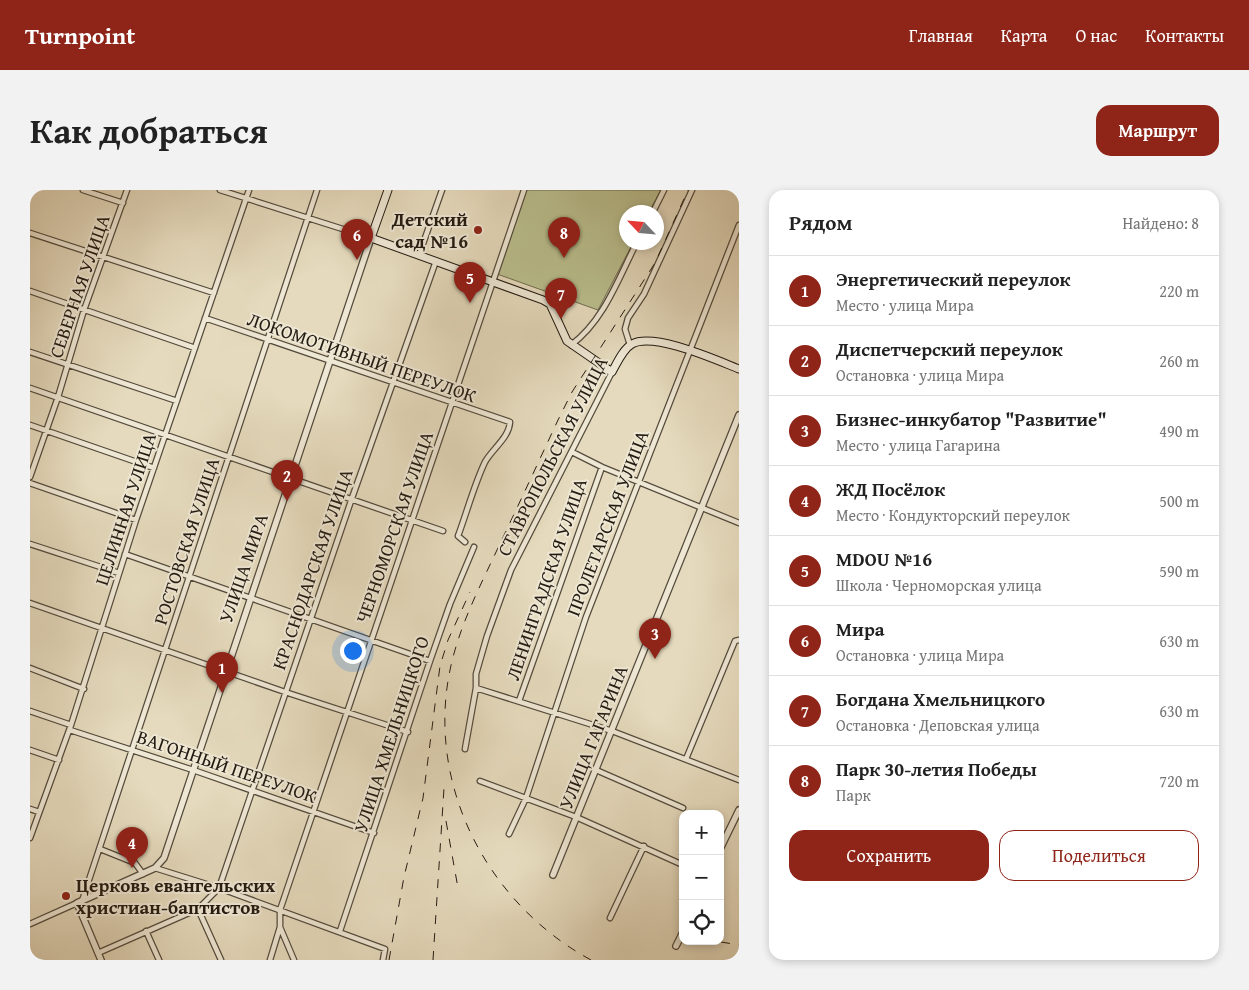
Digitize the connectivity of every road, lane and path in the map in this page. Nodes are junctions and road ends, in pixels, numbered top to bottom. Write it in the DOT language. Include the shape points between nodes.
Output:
graph roads {
  1 [pos="83,190"];
  2 [pos="127,190"];
  3 [pos="220,190"];
  4 [pos="249,190"];
  5 [pos="317,190"];
  6 [pos="388,190"];
  7 [pos="442,190"];
  8 [pos="524,190"];
  9 [pos="664,190"];
  10 [pos="692,190"];
  11 [pos="246,199"];
  12 [pos="123,204"];
  13 [pos="656,205"];
  14 [pos="308,218"];
  15 [pos="739,225"];
  16 [pos="30,233"];
  17 [pos="370,238"];
  18 [pos="633,250"];
  19 [pos="419,255"];
  20 [pos="103,257"];
  21 [pos="436,261"];
  22 [pos="492,281"];
  23 [pos="30,291"];
  24 [pos="214,293"];
  25 [pos="84,310"];
  26 [pos="205,318"];
  27 [pos="269,341"];
  28 [pos="571,345"];
  29 [pos="630,345"];
  30 [pos="195,348"];
  31 [pos="689,351"];
  32 [pos="30,352"];
  33 [pos="329,362"];
  34 [pos="68,364"];
  35 [pos="739,368"];
  36 [pos="612,372"];
  37 [pos="392,383"];
  38 [pos="30,388"];
  39 [pos="58,397"];
  40 [pos="177,401"];
  41 [pos="452,404"];
  42 [pos="739,415"];
  43 [pos="30,425"];
  44 [pos="47,430"];
  45 [pos="165,434"];
  46 [pos="572,452"];
  47 [pos="230,456"];
  48 [pos="602,467"];
  49 [pos="154,468"];
  50 [pos="30,477"];
  51 [pos="291,479"];
  52 [pos="639,482"];
  53 [pos="30,483"];
  54 [pos="352,498"];
  55 [pos="702,508"];
  56 [pos="136,520"];
  57 [pos="412,520"];
  58 [pos="739,523"];
  59 [pos="443,531"];
  60 [pos="465,542"];
  61 [pos="30,544"];
  62 [pos="474,547"];
  63 [pos="125,554"];
  64 [pos="119,574"];
  65 [pos="189,576"];
  66 [pos="250,598"];
  67 [pos="30,603"];
  68 [pos="312,618"];
  69 [pos="103,628"];
  70 [pos="372,639"];
  71 [pos="739,640"];
  72 [pos="166,649"];
  73 [pos="430,661"];
  74 [pos="30,668"];
  75 [pos="226,670"];
  76 [pos="476,688"];
  77 [pos="84,689"];
  78 [pos="285,692"];
  79 [pos="519,701"];
  80 [pos="30,711"];
  81 [pos="346,712"];
  82 [pos="553,712"];
  83 [pos="71,728"];
  84 [pos="612,731"];
  85 [pos="408,732"];
  86 [pos="131,749"];
  87 [pos="465,749"];
  88 [pos="30,750"];
  89 [pos="59,760"];
  90 [pos="686,760"];
  91 [pos="194,770"];
  92 [pos="596,770"];
  93 [pos="739,780"];
  94 [pos="480,781"];
  95 [pos="254,790"];
  96 [pos="526,798"];
  97 [pos="684,808"];
  98 [pos="30,809"];
  99 [pos="739,810"];
  100 [pos="313,811"];
  101 [pos="39,812"];
  102 [pos="576,817"];
  103 [pos="374,832"];
  104 [pos="509,834"];
  105 [pos="30,838"];
  106 [pos="724,841"];
  107 [pos="644,846"];
  108 [pos="100,849"];
  109 [pos="679,863"];
  110 [pos="155,868"];
  111 [pos="143,874"];
  112 [pos="553,875"];
  113 [pos="219,888"];
  114 [pos="80,902"];
  115 [pos="198,909"];
  116 [pos="280,910"];
  117 [pos="610,918"];
  118 [pos="30,924"];
  119 [pos="280,927"];
  120 [pos="146,931"];
  121 [pos="340,931"];
  122 [pos="679,940"];
  123 [pos="676,946"];
  124 [pos="98,953"];
  125 [pos="101,960"];
  126 [pos="159,960"];
  127 [pos="222,960"];
  128 [pos="270,960"];
  129 [pos="294,960"];
  130 [pos="383,960"];
  1 -- 12 [label="street"];
  2 -- 12 [label="street, СЕВЕРНАЯ УЛИЦА"];
  3 -- 11 [label="street"];
  4 -- 11 [label="street, ЦЕЛИННАЯ УЛИЦА"];
  5 -- 14 [label="street, РОСТОВСКАЯ УЛИЦА"];
  6 -- 17 [label="main road, УЛИЦА МИРА"];
  7 -- 19 [label="street"];
  8 -- 22 [label="street, ЧЕРНОМОРСКАЯ УЛИЦА"];
  9 -- 13 [label="street"];
  10 -- 29 [label="street, СТАВРОПОЛЬСКАЯ УЛИЦА" via="648,286 628,318 625,329"];
  11 -- 14 [label="street"];
  11 -- 24 [label="street, ЦЕЛИННАЯ УЛИЦА"];
  12 -- 20 [label="street, СЕВЕРНАЯ УЛИЦА"];
  14 -- 17 [label="street"];
  14 -- 27 [label="street, РОСТОВСКАЯ УЛИЦА"];
  15 -- 31 [label="street, ПРОЛЕТАРСКАЯ УЛИЦА"];
  16 -- 20 [label="street"];
  17 -- 19 [label="main road"];
  17 -- 33 [label="street, УЛИЦА МИРА"];
  18 -- 28 [label="street" via="598,318"];
  19 -- 21 [label="main road"];
  20 -- 24 [label="street"];
  20 -- 25 [label="street, СЕВЕРНАЯ УЛИЦА"];
  21 -- 22 [label="main road"];
  21 -- 37 [label="street, КРАСНОДАРСКАЯ УЛИЦА"];
  22 -- 28 [label="main road" via="550,304 562,334"];
  22 -- 41 [label="street, ЧЕРНОМОРСКАЯ УЛИЦА"];
  23 -- 25 [label="street"];
  24 -- 26 [label="street, ЦЕЛИННАЯ УЛИЦА"];
  25 -- 30 [label="street"];
  25 -- 34 [label="street, СЕВЕРНАЯ УЛИЦА"];
  26 -- 27 [label="street, ЛОКОМОТИВНЫЙ ПЕРЕУЛОК"];
  26 -- 30 [label="street, ЦЕЛИННАЯ УЛИЦА"];
  27 -- 33 [label="street, ЛОКОМОТИВНЫЙ ПЕРЕУЛОК"];
  27 -- 47 [label="street, РОСТОВСКАЯ УЛИЦА"];
  28 -- 36 [label="main road"];
  29 -- 31 [label="main road" via="641,340 651,341"];
  29 -- 36 [label="main road, СТАВРОПОЛЬСКАЯ УЛИЦА"];
  30 -- 40 [label="street, ЦЕЛИННАЯ УЛИЦА"];
  31 -- 35 [label="main road"];
  31 -- 52 [label="street, ПРОЛЕТАРСКАЯ УЛИЦА"];
  32 -- 34 [label="street"];
  33 -- 37 [label="street, ЛОКОМОТИВНЫЙ ПЕРЕУЛОК"];
  33 -- 51 [label="street, УЛИЦА МИРА"];
  34 -- 39 [label="street, СЕВЕРНАЯ УЛИЦА"];
  34 -- 40 [label="street"];
  36 -- 46 [label="street, СТАВРОПОЛЬСКАЯ УЛИЦА"];
  37 -- 41 [label="street, ЛОКОМОТИВНЫЙ ПЕРЕУЛОК"];
  37 -- 54 [label="street, КРАСНОДАРСКАЯ УЛИЦА"];
  38 -- 39 [label="street"];
  39 -- 44 [label="street, СЕВЕРНАЯ УЛИЦА"];
  39 -- 45 [label="street"];
  40 -- 45 [label="street, ЦЕЛИННАЯ УЛИЦА"];
  41 -- 57 [label="street, ЧЕРНОМОРСКАЯ УЛИЦА"];
  41 -- 60 [label="street, ЛОКОМОТИВНЫЙ ПЕРЕУЛОК" via="510,422 495,451 486,460 458,536"];
  42 -- 55 [label="street, УЛИЦА ГАГАРИНА"];
  43 -- 44 [label="street"];
  44 -- 49 [label="street"];
  44 -- 50 [label="street, СЕВЕРНАЯ УЛИЦА"];
  45 -- 47 [label="street"];
  45 -- 49 [label="street, ЦЕЛИННАЯ УЛИЦА"];
  46 -- 48 [label="street"];
  46 -- 76 [label="street, СТАВРОПОЛЬСКАЯ УЛИЦА" via="508,578 487,636 476,674"];
  47 -- 51 [label="street"];
  47 -- 65 [label="street, РОСТОВСКАЯ УЛИЦА"];
  48 -- 52 [label="street"];
  48 -- 79 [label="street, ЛЕНИНГРАДСКАЯ УЛИЦА"];
  49 -- 56 [label="street, ЦЕЛИННАЯ УЛИЦА"];
  51 -- 54 [label="street"];
  51 -- 66 [label="street, УЛИЦА МИРА"];
  52 -- 55 [label="street"];
  52 -- 82 [label="street, ПРОЛЕТАРСКАЯ УЛИЦА"];
  53 -- 56 [label="street"];
  54 -- 57 [label="street"];
  54 -- 68 [label="street, КРАСНОДАРСКАЯ УЛИЦА"];
  55 -- 58 [label="street"];
  55 -- 84 [label="street, УЛИЦА ГАГАРИНА"];
  56 -- 63 [label="street, ЦЕЛИННАЯ УЛИЦА"];
  57 -- 59 [label="street"];
  57 -- 70 [label="street, ЧЕРНОМОРСКАЯ УЛИЦА"];
  61 -- 64 [label="street"];
  62 -- 73 [label="street, УЛИЦА ХМЕЛЬНИЦКОГО"];
  63 -- 64 [label="street, ЦЕЛИННАЯ УЛИЦА"];
  63 -- 65 [label="street"];
  64 -- 69 [label="street, ЦЕЛИННАЯ УЛИЦА"];
  65 -- 66 [label="street"];
  65 -- 72 [label="street, РОСТОВСКАЯ УЛИЦА"];
  66 -- 68 [label="street"];
  66 -- 75 [label="street, УЛИЦА МИРА"];
  67 -- 69 [label="street"];
  68 -- 70 [label="street"];
  68 -- 78 [label="street, КРАСНОДАРСКАЯ УЛИЦА"];
  69 -- 72 [label="street"];
  69 -- 77 [label="street, ЦЕЛИННАЯ УЛИЦА"];
  70 -- 73 [label="street"];
  70 -- 81 [label="street, ЧЕРНОМОРСКАЯ УЛИЦА"];
  71 -- 90 [label="street" via="735,641"];
  72 -- 75 [label="street"];
  72 -- 86 [label="street, РОСТОВСКАЯ УЛИЦА"];
  73 -- 85 [label="street, УЛИЦА ХМЕЛЬНИЦКОГО"];
  74 -- 77 [label="street"];
  75 -- 78 [label="street"];
  75 -- 91 [label="street, УЛИЦА МИРА"];
  76 -- 79 [label="street"];
  76 -- 87 [label="street, СТАВРОПОЛЬСКАЯ УЛИЦА"];
  77 -- 83 [label="street, ЦЕЛИННАЯ УЛИЦА"];
  78 -- 81 [label="street"];
  78 -- 95 [label="street, КРАСНОДАРСКАЯ УЛИЦА"];
  79 -- 82 [label="street"];
  80 -- 83 [label="street, ВАГОННЫЙ ПЕРЕУЛОК"];
  81 -- 85 [label="street"];
  81 -- 100 [label="street, ЧЕРНОМОРСКАЯ УЛИЦА"];
  82 -- 84 [label="street"];
  82 -- 96 [label="street, ПРОЛЕТАРСКАЯ УЛИЦА"];
  83 -- 86 [label="street, ВАГОННЫЙ ПЕРЕУЛОК"];
  83 -- 89 [label="street, ЦЕЛИННАЯ УЛИЦА"];
  84 -- 90 [label="street"];
  84 -- 92 [label="street, УЛИЦА ГАГАРИНА"];
  85 -- 103 [label="street, УЛИЦА ХМЕЛЬНИЦКОГО"];
  86 -- 91 [label="street, ВАГОННЫЙ ПЕРЕУЛОК"];
  86 -- 108 [label="street, РОСТОВСКАЯ УЛИЦА"];
  88 -- 89 [label="street"];
  89 -- 101 [label="street, ЦЕЛИННАЯ УЛИЦА"];
  90 -- 93 [label="street"];
  91 -- 95 [label="street, ВАГОННЫЙ ПЕРЕУЛОК"];
  91 -- 110 [label="street, УЛИЦА МИРА" via="164,858"];
  92 -- 97 [label="street"];
  92 -- 102 [label="street, УЛИЦА ГАГАРИНА"];
  94 -- 96 [label="street"];
  95 -- 100 [label="street, ВАГОННЫЙ ПЕРЕУЛОК"];
  95 -- 113 [label="street, КРАСНОДАРСКАЯ УЛИЦА"];
  96 -- 102 [label="street"];
  96 -- 104 [label="street, ПРОЛЕТАРСКАЯ УЛИЦА"];
  98 -- 101 [label="street"];
  99 -- 106 [label="street"];
  100 -- 103 [label="street, ВАГОННЫЙ ПЕРЕУЛОК"];
  100 -- 116 [label="street, ЧЕРНОМОРСКАЯ УЛИЦА"];
  101 -- 105 [label="street, ЦЕЛИННАЯ УЛИЦА"];
  102 -- 107 [label="street"];
  102 -- 112 [label="street, УЛИЦА ГАГАРИНА"];
  103 -- 121 [label="street, УЛИЦА ХМЕЛЬНИЦКОГО"];
  107 -- 109 [label="street"];
  107 -- 117 [label="street"];
  108 -- 111 [label="street" via="135,863"];
  108 -- 114 [label="street, РОСТОВСКАЯ УЛИЦА"];
  110 -- 111 [label="street"];
  110 -- 113 [label="street"];
  111 -- 114 [label="street"];
  113 -- 115 [label="street"];
  113 -- 116 [label="street"];
  114 -- 118 [label="street"];
  114 -- 124 [label="street"];
  115 -- 120 [label="street"];
  115 -- 127 [label="street"];
  116 -- 119 [label="street, ЧЕРНОМОРСКАЯ УЛИЦА"];
  116 -- 121 [label="street"];
  119 -- 128 [label="street, ЧЕРНОМОРСКАЯ УЛИЦА"];
  119 -- 129 [label="street"];
  120 -- 124 [label="street"];
  120 -- 126 [label="street"];
  121 -- 130 [label="street" via="385,949"];
  122 -- 123 [label="street"];
  124 -- 125 [label="street"];
}
